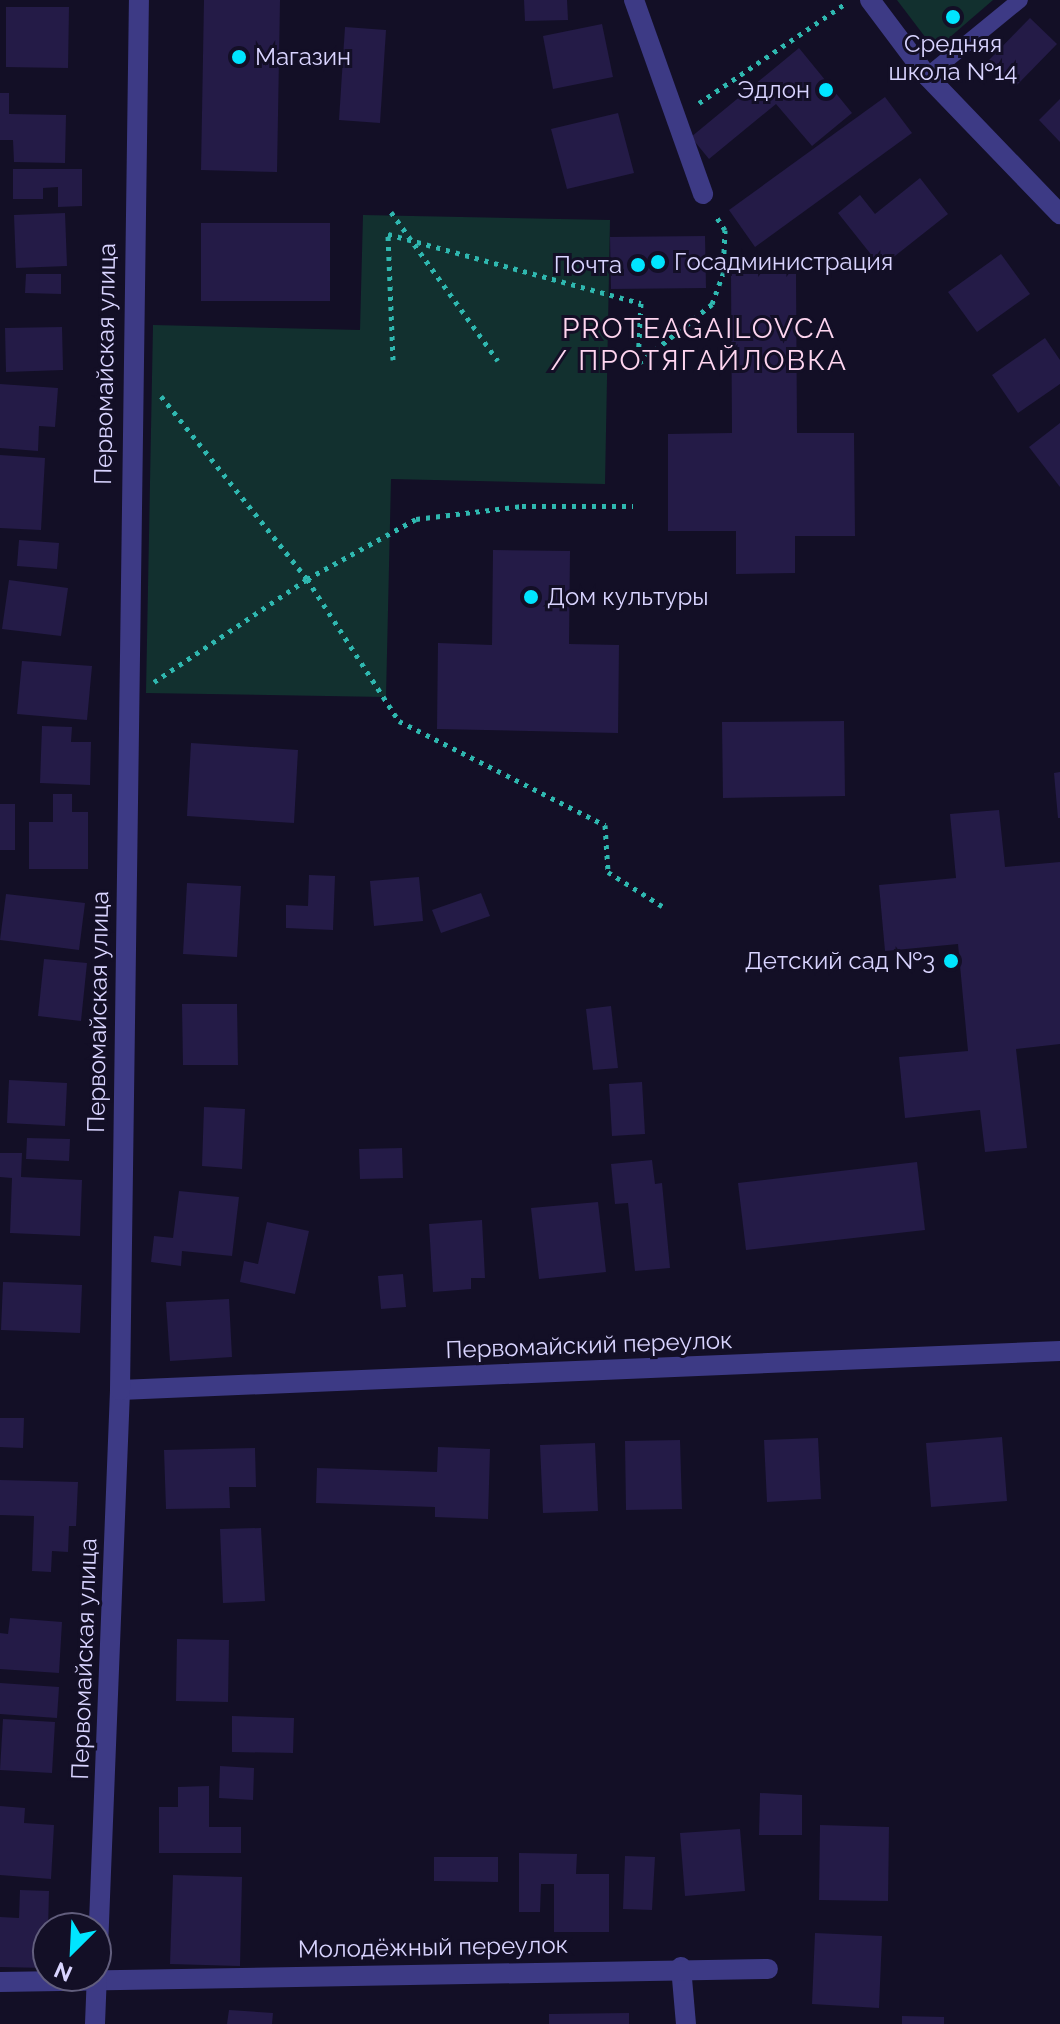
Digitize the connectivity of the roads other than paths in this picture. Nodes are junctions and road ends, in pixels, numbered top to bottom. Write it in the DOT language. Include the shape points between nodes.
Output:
graph roads {
  1 [pos="139,0"];
  2 [pos="634,0"];
  3 [pos="870,0"];
  4 [pos="1020,0"];
  5 [pos="927,76"];
  6 [pos="703,194"];
  7 [pos="1060,214"];
  8 [pos="1060,1351"];
  9 [pos="120,1390"];
  10 [pos="101,1912"];
  11 [pos="681,1967"];
  12 [pos="768,1969"];
  13 [pos="112,1981"];
  14 [pos="0,1982"];
  15 [pos="32,1982"];
  16 [pos="97,1992"];
  17 [pos="95,2024"];
  18 [pos="686,2024"];
  1 -- 9 [label="street, Первомайская улица" via="130,358"];
  2 -- 6 [label="street"];
  3 -- 5 [label="street"];
  4 -- 5 [label="lane"];
  5 -- 7 [label="street"];
  8 -- 9 [label="street, Первомайский переулок"];
  9 -- 10 [label="street, Первомайская улица"];
  11 -- 12 [label="street, Молодёжный переулок"];
  11 -- 13 [label="street, Молодёжный переулок"];
  11 -- 18 [label="street"];
  14 -- 15 [label="street, Молодёжный переулок"];
  16 -- 17 [label="street, Первомайская улица"];
}
